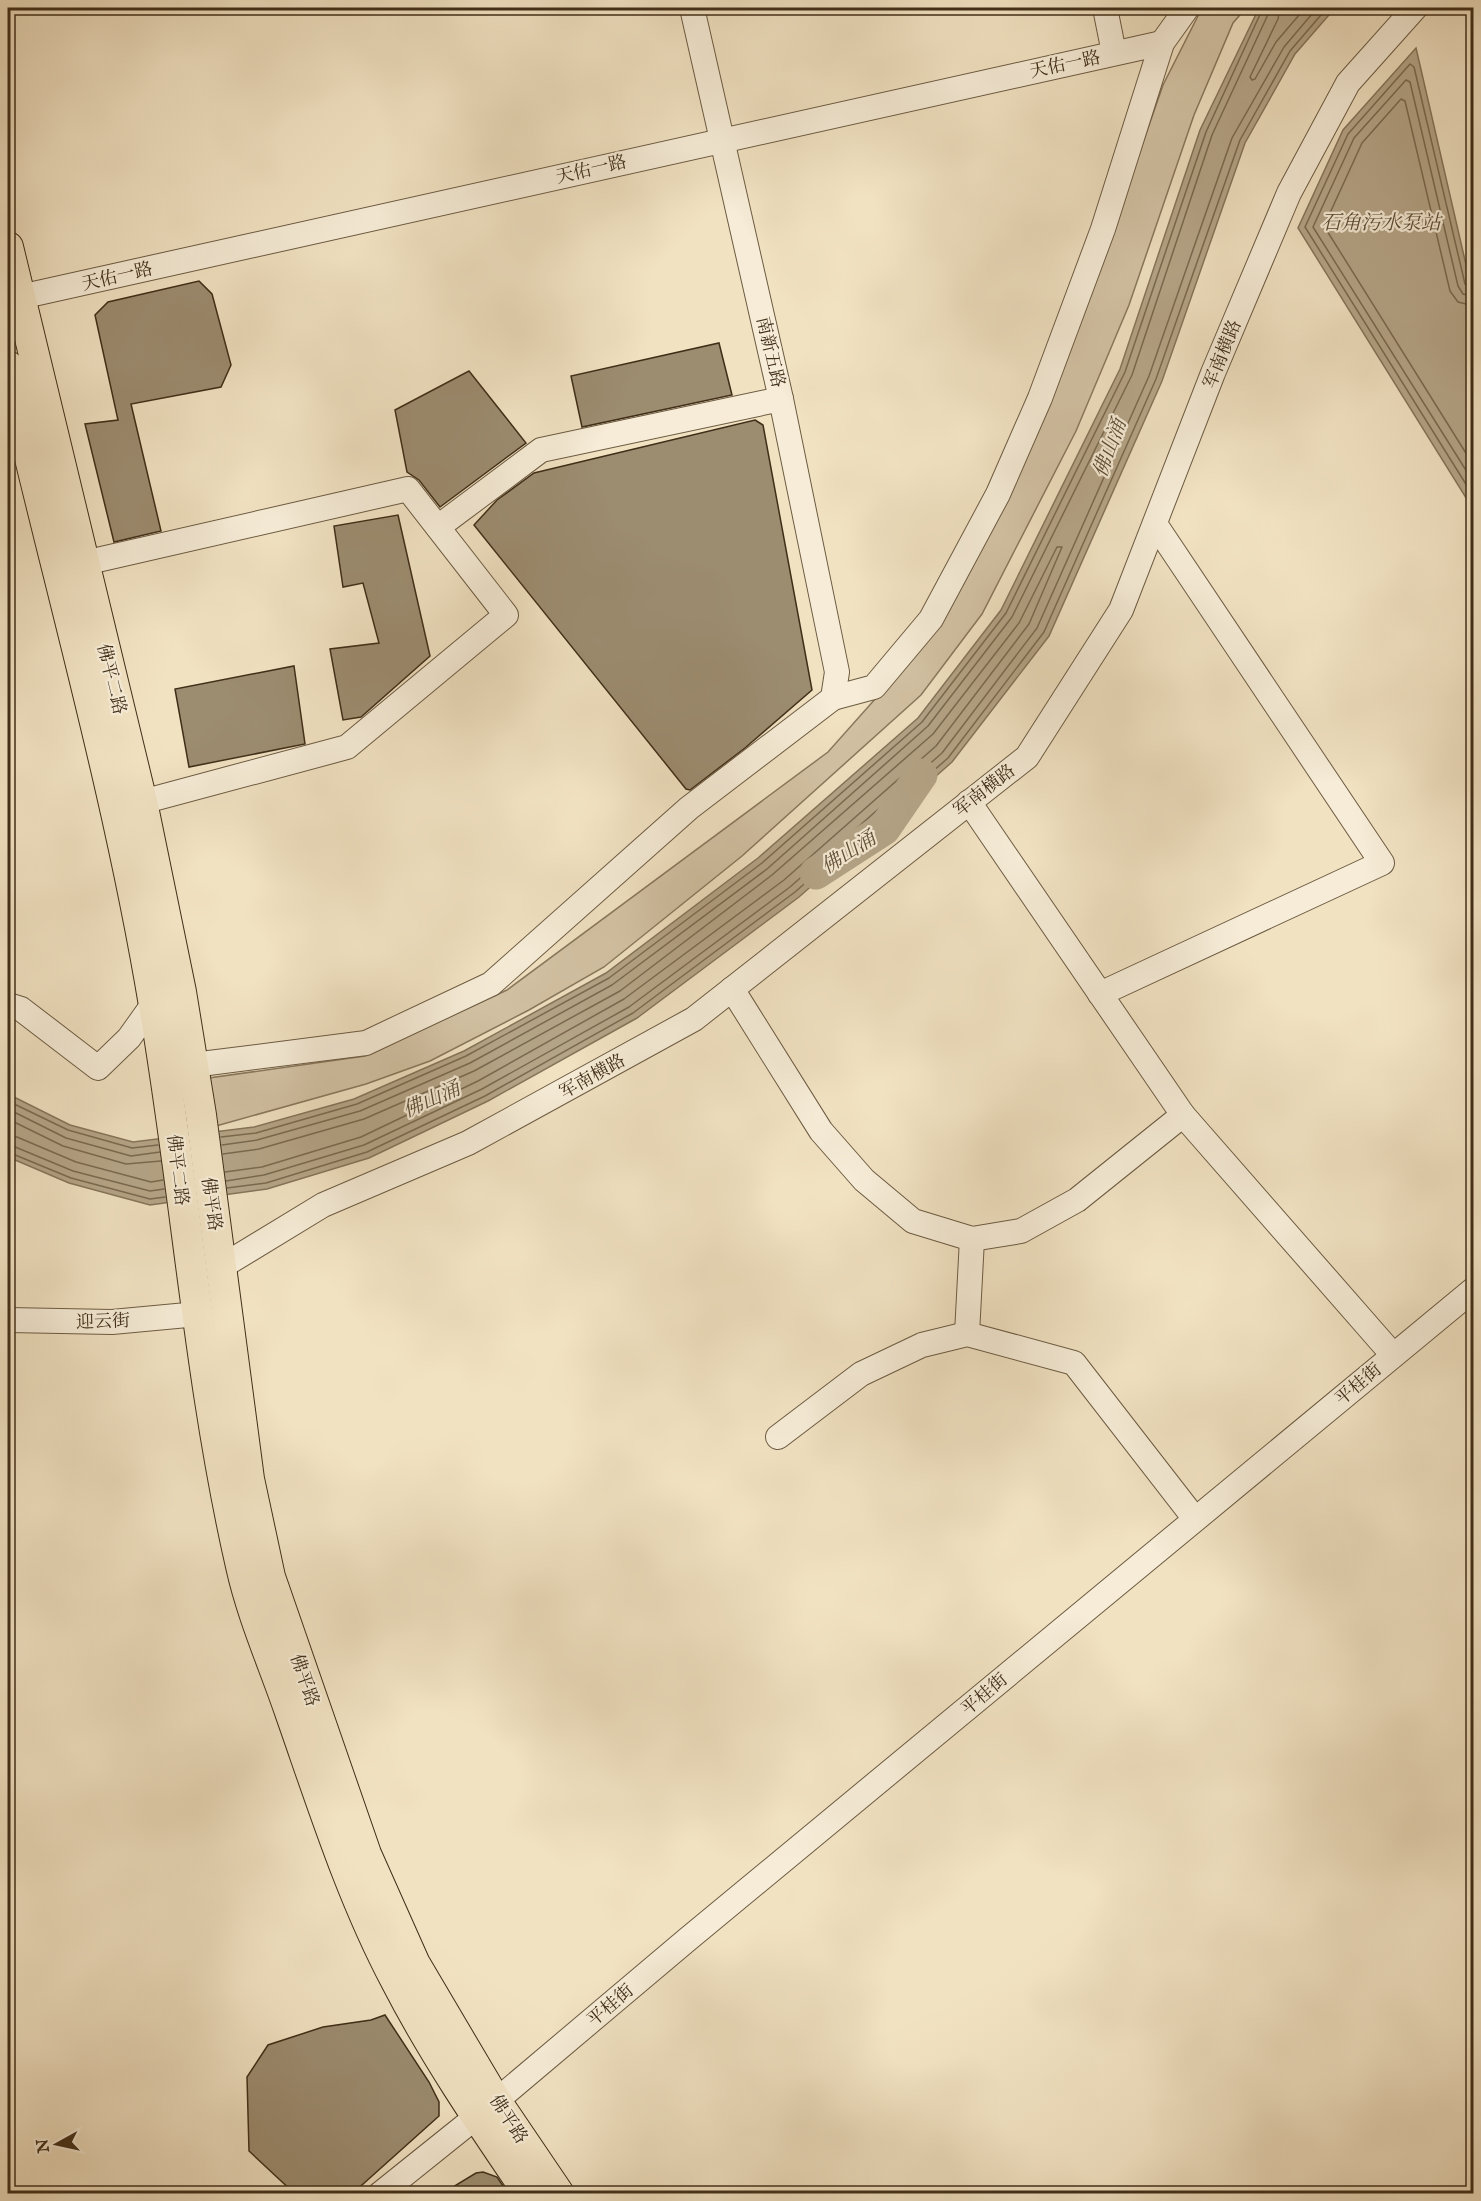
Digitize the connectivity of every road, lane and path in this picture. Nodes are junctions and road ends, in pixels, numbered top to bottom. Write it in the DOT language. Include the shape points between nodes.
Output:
graph roads {
  1 [pos="692,8"];
  2 [pos="1105,8"];
  3 [pos="1187,8"];
  4 [pos="1415,8"];
  5 [pos="1162,43"];
  6 [pos="1114,53"];
  7 [pos="724,139"];
  8 [pos="8,247"];
  9 [pos="14,299"];
  10 [pos="8,366"];
  11 [pos="781,399"];
  12 [pos="1155,524"];
  13 [pos="438,527"];
  14 [pos="84,563"];
  15 [pos="833,698"];
  16 [pos="142,802"];
  17 [pos="969,802"];
  18 [pos="732,989"];
  19 [pos="1100,994"];
  20 [pos="154,1003"];
  21 [pos="8,1005"];
  22 [pos="194,1065"];
  23 [pos="201,1115"];
  24 [pos="1183,1115"];
  25 [pos="187,1236"];
  26 [pos="972,1239"];
  27 [pos="221,1267"];
  28 [pos="1473,1288"];
  29 [pos="198,1314"];
  30 [pos="8,1320"];
  31 [pos="967,1334"];
  32 [pos="1393,1355"];
  33 [pos="778,1437"];
  34 [pos="1195,1519"];
  35 [pos="486,2109"];
  36 [pos="380,2193"];
  37 [pos="529,2193"];
  38 [pos="559,2193"];
  1 -- 7 [label="street, 南新五路"];
  2 -- 6 [label="street"];
  3 -- 5 [label="street"];
  4 -- 12 [label="street, 军南横路" via="1348,83 1289,193"];
  5 -- 6 [label="street, 天佑一路"];
  5 -- 15 [label="street" via="1103,229 1040,398 998,494 931,619 874,687"];
  6 -- 7 [label="street, 天佑一路"];
  7 -- 9 [label="street, 天佑一路"];
  7 -- 11 [label="street, 南新五路"];
  8 -- 9 [label="main road, 佛平二路"];
  9 -- 14 [label="main road, 佛平二路"];
  10 -- 20 [label="main road, 佛平二路" via="41,514 77,647"];
  11 -- 13 [label="street" via="542,450"];
  11 -- 15 [label="street, 南新五路" via="837,672"];
  12 -- 17 [label="street, 军南横路" via="1121,610 1027,757"];
  12 -- 19 [label="street" via="1382,863"];
  13 -- 14 [label="street" via="408,489"];
  13 -- 16 [label="street" via="506,615 347,747"];
  14 -- 16 [label="main road, 佛平二路"];
  15 -- 22 [label="street" via="689,808 491,984 366,1043"];
  16 -- 22 [label="main road, 佛平二路"];
  17 -- 18 [label="street, 军南横路"];
  17 -- 19 [label="street"];
  18 -- 26 [label="street" via="821,1131 864,1180 913,1221"];
  18 -- 27 [label="street, 军南横路" via="694,1019 582,1083 468,1143 323,1205"];
  19 -- 24 [label="street"];
  20 -- 21 [label="street" via="129,1038 98,1068 21,1009"];
  20 -- 25 [label="main road, 佛平二路"];
  22 -- 23 [label="main road, 佛平二路"];
  23 -- 27 [label="main road, 佛平路"];
  24 -- 26 [label="street" via="1077,1200 1021,1231"];
  24 -- 32 [label="street"];
  25 -- 29 [label="main road, 佛平路"];
  26 -- 31 [label="street"];
  27 -- 35 [label="main road, 佛平路" via="249,1479 270,1577 366,1854"];
  28 -- 32 [label="street, 平桂街"];
  29 -- 30 [label="street, 迎云街" via="112,1322"];
  29 -- 35 [label="main road, 佛平路" via="225,1492 242,1573 342,1862 396,1981"];
  31 -- 33 [label="street" via="922,1344 861,1374"];
  31 -- 34 [label="street" via="1074,1363"];
  32 -- 34 [label="street, 平桂街"];
  34 -- 35 [label="street, 平桂街"];
  35 -- 36 [label="street, 平桂街"];
  35 -- 37 [label="main road, 佛平路"];
  35 -- 38 [label="main road, 佛平路"];
}
